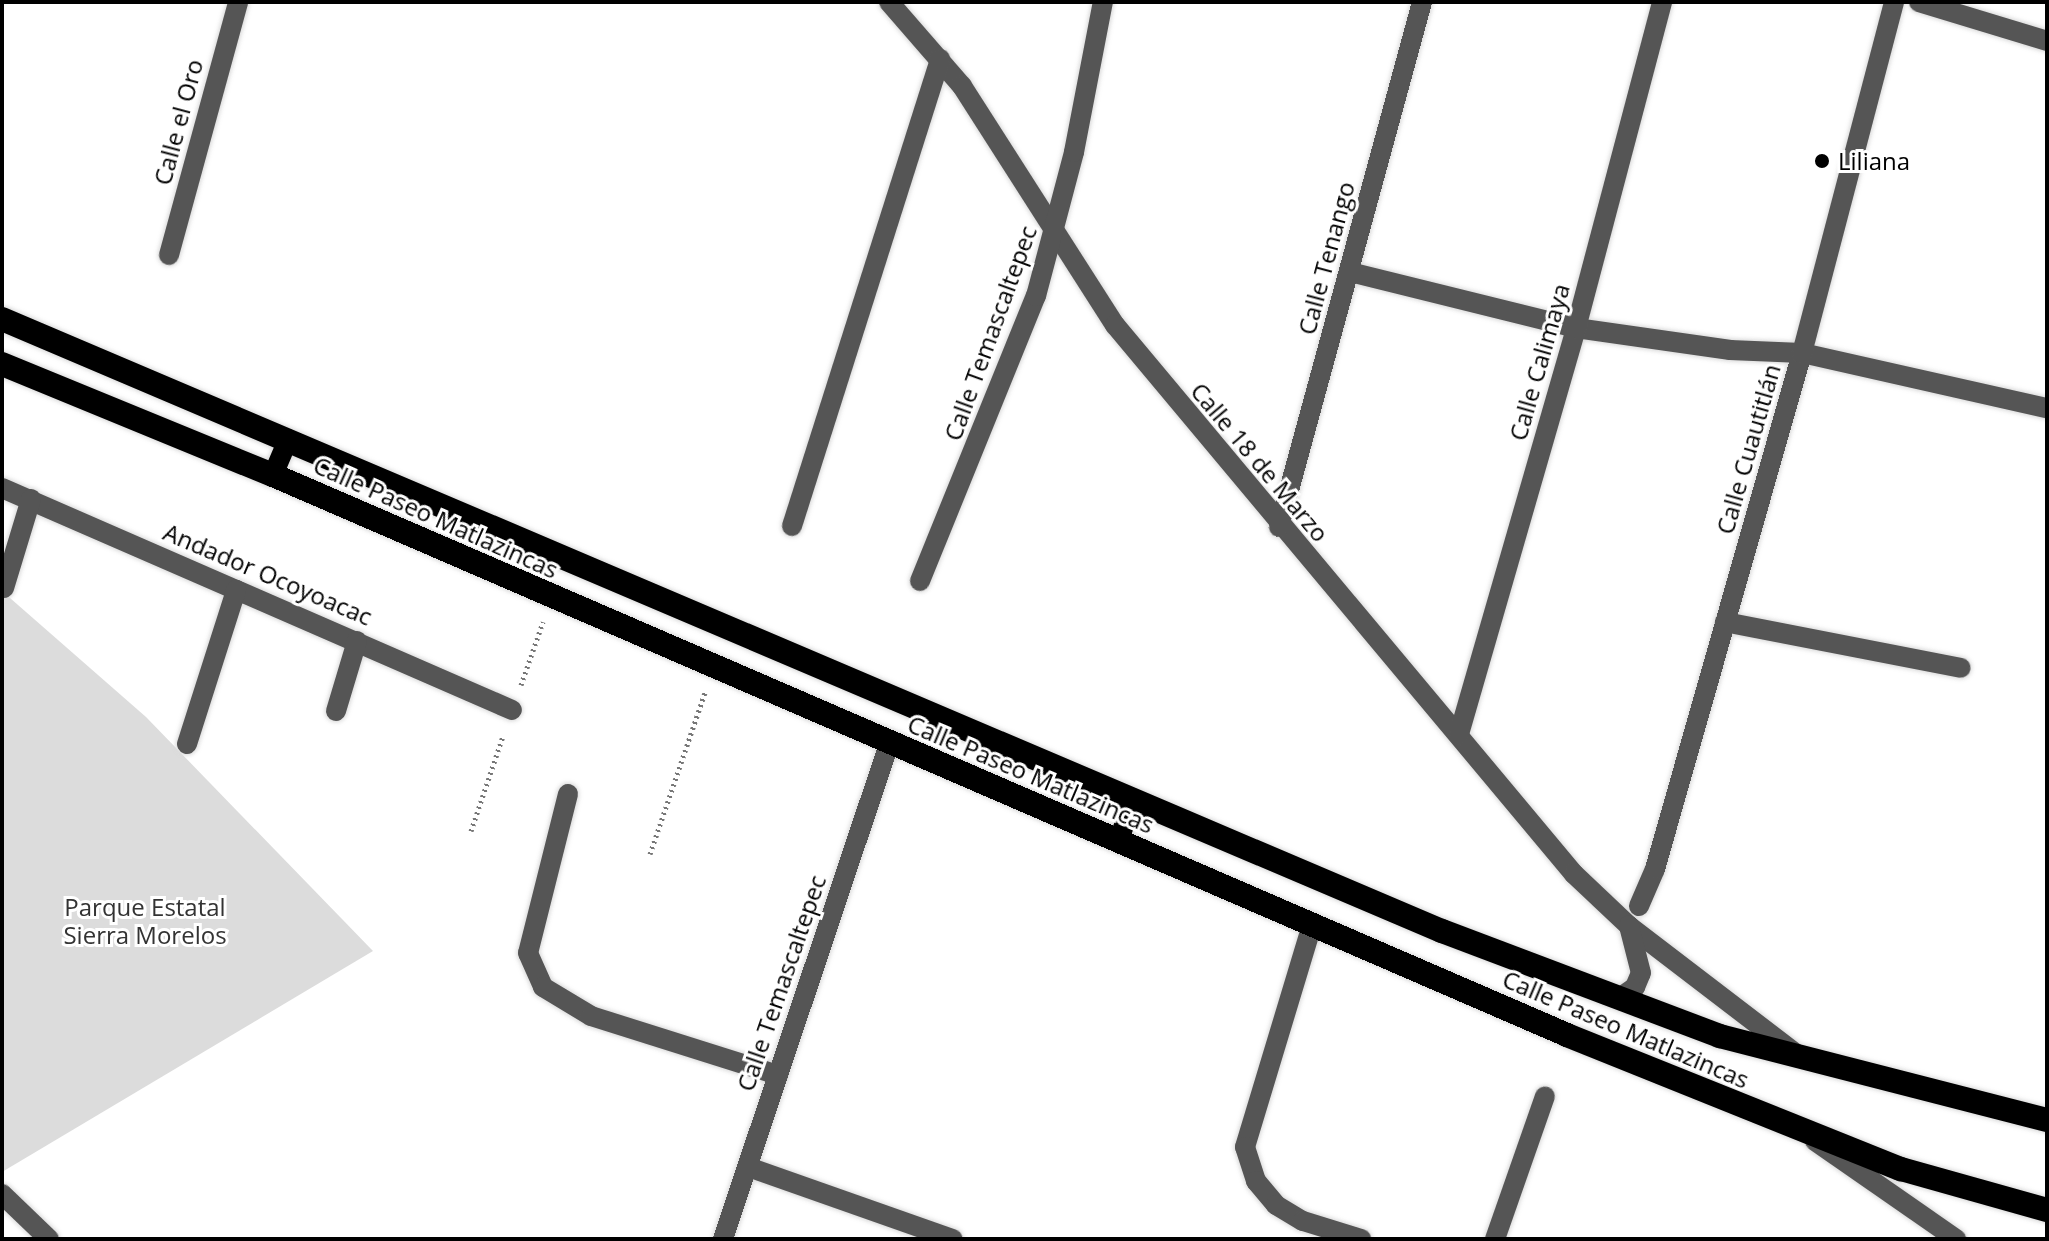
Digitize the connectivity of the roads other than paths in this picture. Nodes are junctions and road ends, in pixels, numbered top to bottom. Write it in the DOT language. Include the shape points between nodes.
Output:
graph roads {
  1 [pos="238,2"];
  2 [pos="889,2"];
  3 [pos="1103,2"];
  4 [pos="1422,2"];
  5 [pos="1662,2"];
  6 [pos="1894,2"];
  7 [pos="1919,2"];
  8 [pos="2047,41"];
  9 [pos="940,59"];
  10 [pos="1055,235"];
  11 [pos="169,255"];
  12 [pos="1350,272"];
  13 [pos="2,319"];
  14 [pos="1576,328"];
  15 [pos="1802,353"];
  16 [pos="2,364"];
  17 [pos="2047,408"];
  18 [pos="288,439"];
  19 [pos="273,475"];
  20 [pos="2,488"];
  21 [pos="31,499"];
  22 [pos="792,526"];
  23 [pos="1279,527"];
  24 [pos="920,581"];
  25 [pos="4,588"];
  26 [pos="236,590"];
  27 [pos="1725,622"];
  28 [pos="357,641"];
  29 [pos="1961,668"];
  30 [pos="512,710"];
  31 [pos="336,711"];
  32 [pos="1459,734"];
  33 [pos="187,744"];
  34 [pos="889,744"];
  35 [pos="568,794"];
  36 [pos="1134,800"];
  37 [pos="1118,841"];
  38 [pos="1639,906"];
  39 [pos="1312,925"];
  40 [pos="1629,926"];
  41 [pos="1618,999"];
  42 [pos="1802,1059"];
  43 [pos="778,1075"];
  44 [pos="1545,1096"];
  45 [pos="2047,1120"];
  46 [pos="1806,1134"];
  47 [pos="748,1167"];
  48 [pos="2,1194"];
  49 [pos="2047,1210"];
  50 [pos="49,1239"];
  51 [pos="723,1239"];
  52 [pos="953,1239"];
  53 [pos="1361,1239"];
  54 [pos="1495,1239"];
  55 [pos="1956,1239"];
  1 -- 11 [label="street, Calle el Oro"];
  2 -- 9 [label="street, Calle 18 de Marzo"];
  3 -- 10 [label="street, Calle Temascaltepec"];
  4 -- 12 [label="street, Calle Tenango"];
  5 -- 14 [label="street, Calle Calimaya"];
  6 -- 15 [label="street, Calle Cuautitlán"];
  7 -- 8 [label="street"];
  9 -- 10 [label="street, Calle 18 de Marzo"];
  9 -- 22 [label="street"];
  10 -- 23 [label="street, Calle 18 de Marzo" via="1115,325"];
  10 -- 24 [label="street, Calle Temascaltepec" via="1017,348"];
  12 -- 14 [label="street"];
  12 -- 23 [label="street, Calle Tenango"];
  13 -- 18 [label="highway, Calle Paseo Matlazincas"];
  14 -- 15 [label="street" via="1703,347"];
  14 -- 32 [label="street, Calle Calimaya"];
  15 -- 17 [label="street"];
  15 -- 27 [label="street, Calle Cuautitlán"];
  16 -- 19 [label="highway, Calle Paseo Matlazincas"];
  18 -- 19 [label="main road"];
  18 -- 36 [label="highway, Calle Paseo Matlazincas"];
  19 -- 34 [label="highway, Calle Paseo Matlazincas"];
  20 -- 21 [label="street, Andador Ocoyoacac"];
  21 -- 25 [label="street"];
  21 -- 26 [label="street, Andador Ocoyoacac"];
  23 -- 32 [label="street, Calle 18 de Marzo"];
  26 -- 28 [label="street, Andador Ocoyoacac"];
  26 -- 33 [label="street"];
  27 -- 29 [label="street"];
  27 -- 38 [label="street, Calle Cuautitlán" via="1655,869"];
  28 -- 30 [label="street, Andador Ocoyoacac"];
  28 -- 31 [label="street"];
  32 -- 40 [label="street, Calle 18 de Marzo" via="1574,874"];
  34 -- 37 [label="highway, Calle Paseo Matlazincas"];
  34 -- 43 [label="street, Calle Temascaltepec"];
  35 -- 43 [label="street" via="530,943 533,972 556,997 591,1016"];
  36 -- 37 [label="main road"];
  36 -- 41 [label="highway, Calle Paseo Matlazincas" via="1442,931"];
  37 -- 39 [label="highway, Calle Paseo Matlazincas"];
  39 -- 46 [label="highway, Calle Paseo Matlazincas"];
  39 -- 53 [label="street" via="1245,1147 1256,1181 1276,1205 1303,1221"];
  40 -- 41 [label="street" via="1641,973 1635,987"];
  40 -- 42 [label="street, Calle 18 de Marzo"];
  41 -- 42 [label="highway, Calle Paseo Matlazincas"];
  42 -- 45 [label="highway, Calle Paseo Matlazincas"];
  43 -- 47 [label="street, Calle Temascaltepec"];
  44 -- 54 [label="street"];
  46 -- 49 [label="highway, Calle Paseo Matlazincas" via="1915,1173"];
  46 -- 55 [label="street"];
  47 -- 51 [label="street, Calle Temascaltepec"];
  47 -- 52 [label="street"];
  48 -- 50 [label="street"];
}
